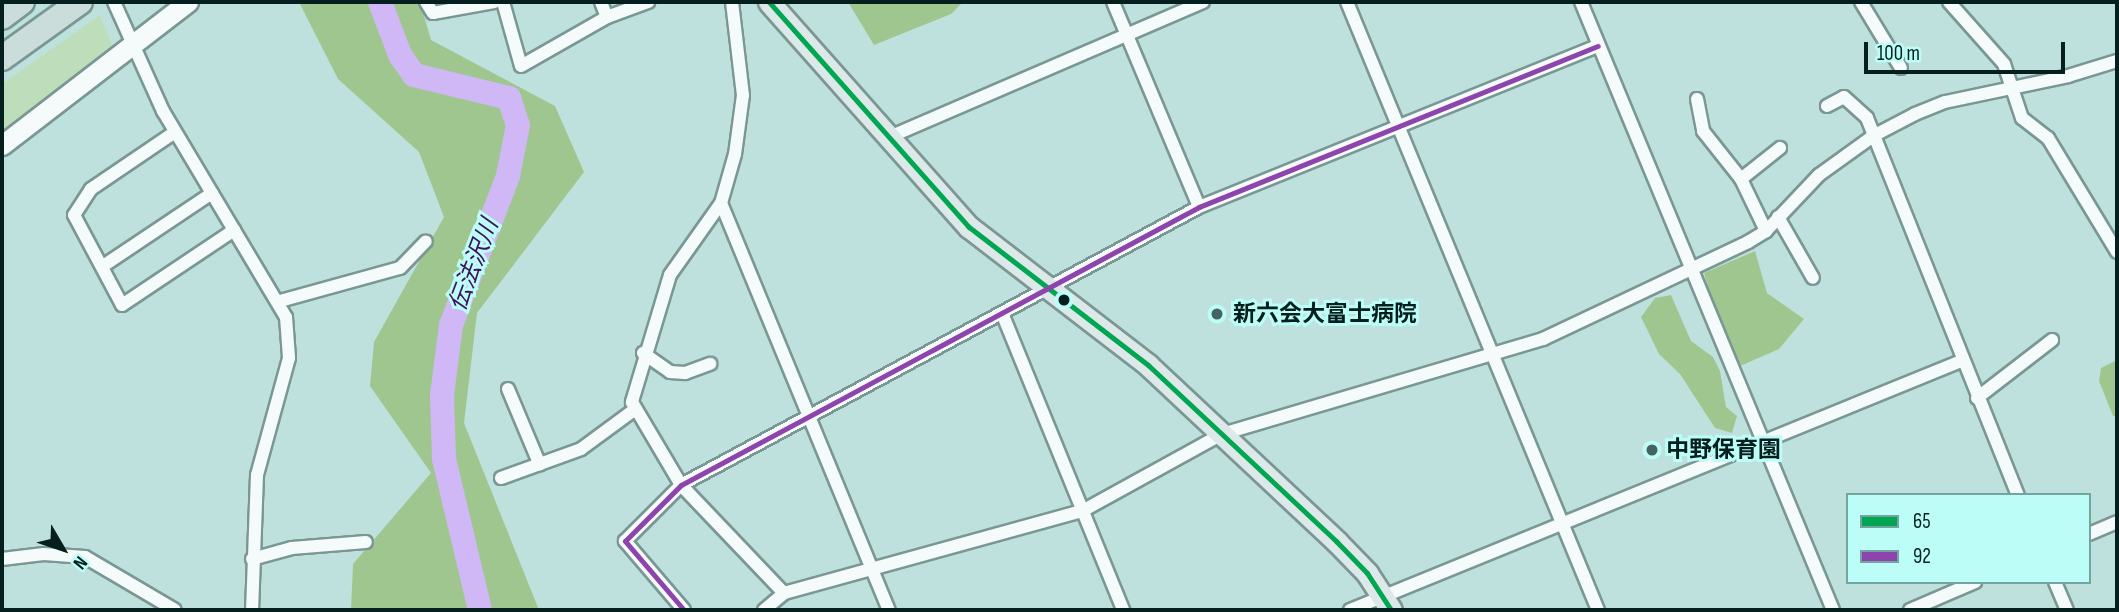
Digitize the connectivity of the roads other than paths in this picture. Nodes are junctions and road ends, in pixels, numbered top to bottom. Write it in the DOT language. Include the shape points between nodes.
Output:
graph roads {
  1 [pos="22,2"];
  2 [pos="80,2"];
  3 [pos="114,2"];
  4 [pos="188,2"];
  5 [pos="426,2"];
  6 [pos="494,2"];
  7 [pos="502,2"];
  8 [pos="601,2"];
  9 [pos="648,2"];
  10 [pos="732,2"];
  11 [pos="769,2"];
  12 [pos="1113,2"];
  13 [pos="1203,2"];
  14 [pos="1347,2"];
  15 [pos="1581,2"];
  16 [pos="1878,2"];
  17 [pos="1949,2"];
  18 [pos="1863,5"];
  19 [pos="2,17"];
  20 [pos="607,17"];
  21 [pos="1126,33"];
  22 [pos="128,35"];
  23 [pos="1598,46"];
  24 [pos="2,58"];
  25 [pos="2117,61"];
  26 [pos="1901,68"];
  27 [pos="2013,86"];
  28 [pos="1697,99"];
  29 [pos="1827,106"];
  30 [pos="1400,125"];
  31 [pos="175,132"];
  32 [pos="1873,136"];
  33 [pos="887,138"];
  34 [pos="2,145"];
  35 [pos="1780,148"];
  36 [pos="1741,179"];
  37 [pos="212,193"];
  38 [pos="721,203"];
  39 [pos="1199,206"];
  40 [pos="1778,217"];
  41 [pos="234,230"];
  42 [pos="1766,231"];
  43 [pos="426,241"];
  44 [pos="2117,252"];
  45 [pos="103,266"];
  46 [pos="1690,271"];
  47 [pos="1813,278"];
  48 [pos="1049,287"];
  49 [pos="280,301"];
  50 [pos="1002,313"];
  51 [pos="2052,340"];
  52 [pos="643,353"];
  53 [pos="1494,354"];
  54 [pos="1961,361"];
  55 [pos="710,364"];
  56 [pos="508,389"];
  57 [pos="1977,398"];
  58 [pos="634,410"];
  59 [pos="810,416"];
  60 [pos="1222,434"];
  61 [pos="1762,440"];
  62 [pos="540,465"];
  63 [pos="502,478"];
  64 [pos="681,485"];
  65 [pos="2017,493"];
  66 [pos="1082,511"];
  67 [pos="2117,522"];
  68 [pos="1562,523"];
  69 [pos="2091,533"];
  70 [pos="366,542"];
  71 [pos="2,559"];
  72 [pos="251,559"];
  73 [pos="871,567"];
  74 [pos="1970,584"];
  75 [pos="2056,584"];
  76 [pos="784,593"];
  77 [pos="1388,604"];
  78 [pos="175,610"];
  79 [pos="252,610"];
  80 [pos="684,610"];
  81 [pos="764,610"];
  82 [pos="889,610"];
  83 [pos="1123,610"];
  84 [pos="1350,610"];
  85 [pos="1598,610"];
  86 [pos="1833,610"];
  87 [pos="1910,610"];
  88 [pos="2067,610"];
  1 -- 19 [label="highway"];
  2 -- 24 [label="highway"];
  3 -- 22 [label="street"];
  4 -- 22 [label="street"];
  5 -- 6 [label="street" via="433,13"];
  7 -- 20 [label="street" via="521,66"];
  8 -- 20 [label="street"];
  9 -- 20 [label="street"];
  10 -- 38 [label="street" via="743,95 735,154"];
  11 -- 33 [label="main road"];
  12 -- 21 [label="street"];
  13 -- 21 [label="street"];
  14 -- 30 [label="street"];
  15 -- 23 [label="street"];
  16 -- 18 [label="street"];
  17 -- 27 [label="street" via="1985,38"];
  18 -- 26 [label="street"];
  21 -- 33 [label="street"];
  21 -- 39 [label="street"];
  22 -- 31 [label="street"];
  22 -- 34 [label="street"];
  23 -- 30 [label="street"];
  23 -- 46 [label="street"];
  25 -- 27 [label="street"];
  27 -- 32 [label="street" via="1945,102"];
  27 -- 44 [label="street" via="2022,118 2048,138"];
  28 -- 36 [label="street" via="1703,131"];
  29 -- 32 [label="street" via="1844,97 1854,102 1867,118"];
  30 -- 39 [label="street"];
  30 -- 53 [label="street"];
  31 -- 37 [label="street"];
  31 -- 45 [label="street" via="91,189 74,215"];
  32 -- 40 [label="street" via="1819,175"];
  32 -- 54 [label="street"];
  33 -- 48 [label="main road" via="969,227"];
  35 -- 36 [label="street"];
  36 -- 42 [label="street"];
  37 -- 41 [label="street"];
  37 -- 45 [label="street"];
  38 -- 52 [label="street" via="670,275"];
  38 -- 59 [label="street"];
  39 -- 48 [label="street"];
  40 -- 42 [label="street"];
  40 -- 47 [label="street"];
  41 -- 45 [label="street" via="122,304"];
  41 -- 49 [label="street"];
  42 -- 46 [label="street"];
  43 -- 49 [label="street" via="400,268"];
  46 -- 53 [label="street" via="1543,339"];
  46 -- 61 [label="street"];
  48 -- 50 [label="street"];
  48 -- 60 [label="main road" via="1148,365"];
  49 -- 72 [label="street" via="290,336 289,358 257,475"];
  50 -- 59 [label="street"];
  50 -- 66 [label="street"];
  51 -- 57 [label="street"];
  52 -- 55 [label="street" via="670,372 685,373"];
  52 -- 58 [label="street" via="633,387"];
  53 -- 60 [label="street"];
  53 -- 68 [label="street"];
  54 -- 57 [label="street"];
  54 -- 61 [label="street"];
  56 -- 62 [label="street"];
  57 -- 65 [label="street"];
  58 -- 62 [label="street" via="581,449"];
  58 -- 64 [label="street"];
  59 -- 64 [label="street"];
  59 -- 73 [label="street"];
  60 -- 66 [label="street"];
  60 -- 77 [label="main road" via="1336,541"];
  61 -- 68 [label="street"];
  61 -- 86 [label="street"];
  62 -- 63 [label="street"];
  64 -- 76 [label="street"];
  64 -- 80 [label="street" via="625,541"];
  66 -- 73 [label="street"];
  66 -- 83 [label="street"];
  67 -- 69 [label="street"];
  68 -- 77 [label="street"];
  68 -- 85 [label="street"];
  70 -- 72 [label="street" via="292,548"];
  71 -- 78 [label="street" via="54,554 85,558"];
  72 -- 79 [label="street"];
  73 -- 76 [label="street"];
  73 -- 82 [label="street"];
  74 -- 87 [label="street"];
  75 -- 88 [label="street"];
  76 -- 81 [label="street"];
  77 -- 84 [label="street"];
}
